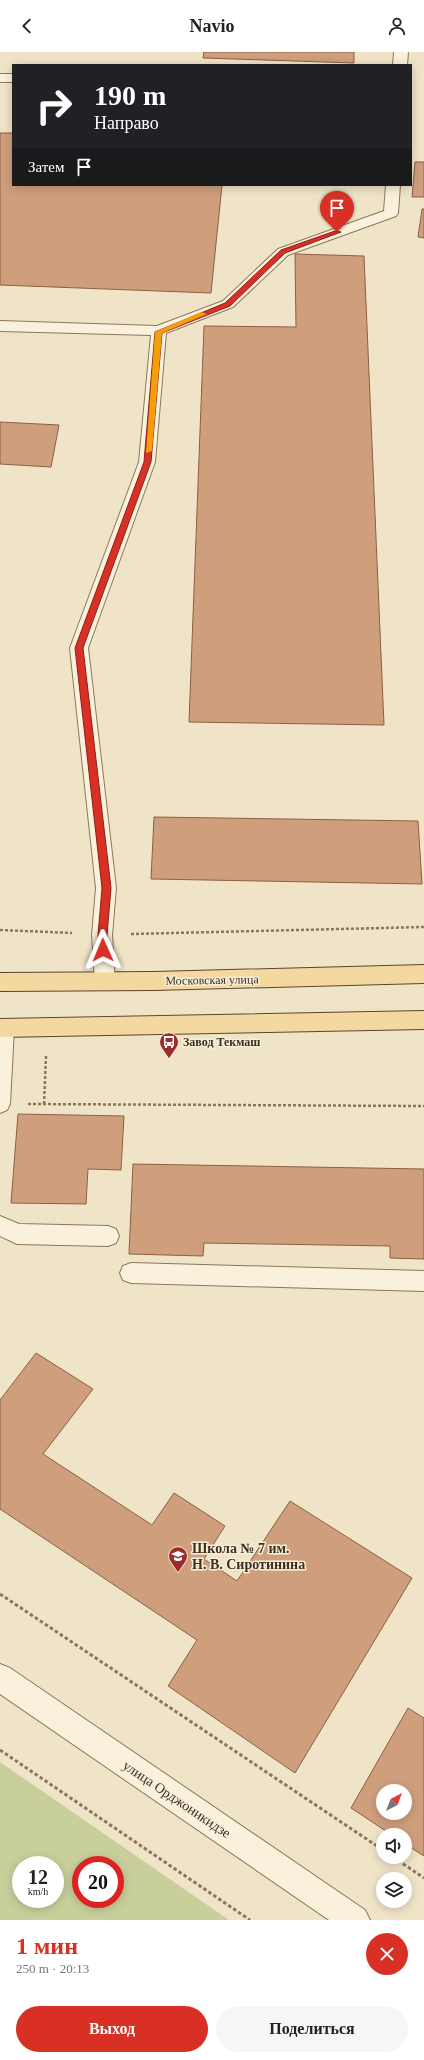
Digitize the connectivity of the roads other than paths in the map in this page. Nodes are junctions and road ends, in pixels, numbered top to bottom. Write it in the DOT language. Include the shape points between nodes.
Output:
graph roads {
  1 [pos="401,52"];
  2 [pos="400,64"];
  3 [pos="0,78"];
  4 [pos="12,78"];
  5 [pos="393,186"];
  6 [pos="0,326"];
  7 [pos="159,332"];
  8 [pos="424,974"];
  9 [pos="0,982"];
  10 [pos="105,982"];
  11 [pos="424,1020"];
  12 [pos="2,1028"];
  13 [pos="0,1104"];
  14 [pos="0,1226"];
  15 [pos="108,1236"];
  16 [pos="131,1273"];
  17 [pos="424,1281"];
  18 [pos="0,1678"];
  19 [pos="355,1920"];
  1 -- 2 [label="lane"];
  3 -- 4 [label="lane"];
  5 -- 7 [label="lane" via="392,213 283,252 228,304"];
  6 -- 7 [label="lane"];
  7 -- 10 [label="lane" via="147,462 79,648 106,888 102,935"];
  8 -- 10 [label="main road, Московская улица"];
  9 -- 10 [label="main road, Московская улица"];
  11 -- 12 [label="main road"];
  12 -- 13 [label="lane"];
  14 -- 15 [label="lane" via="18,1234"];
  16 -- 17 [label="lane"];
  18 -- 19 [label="street, улица Орджоникидзе"];
}
